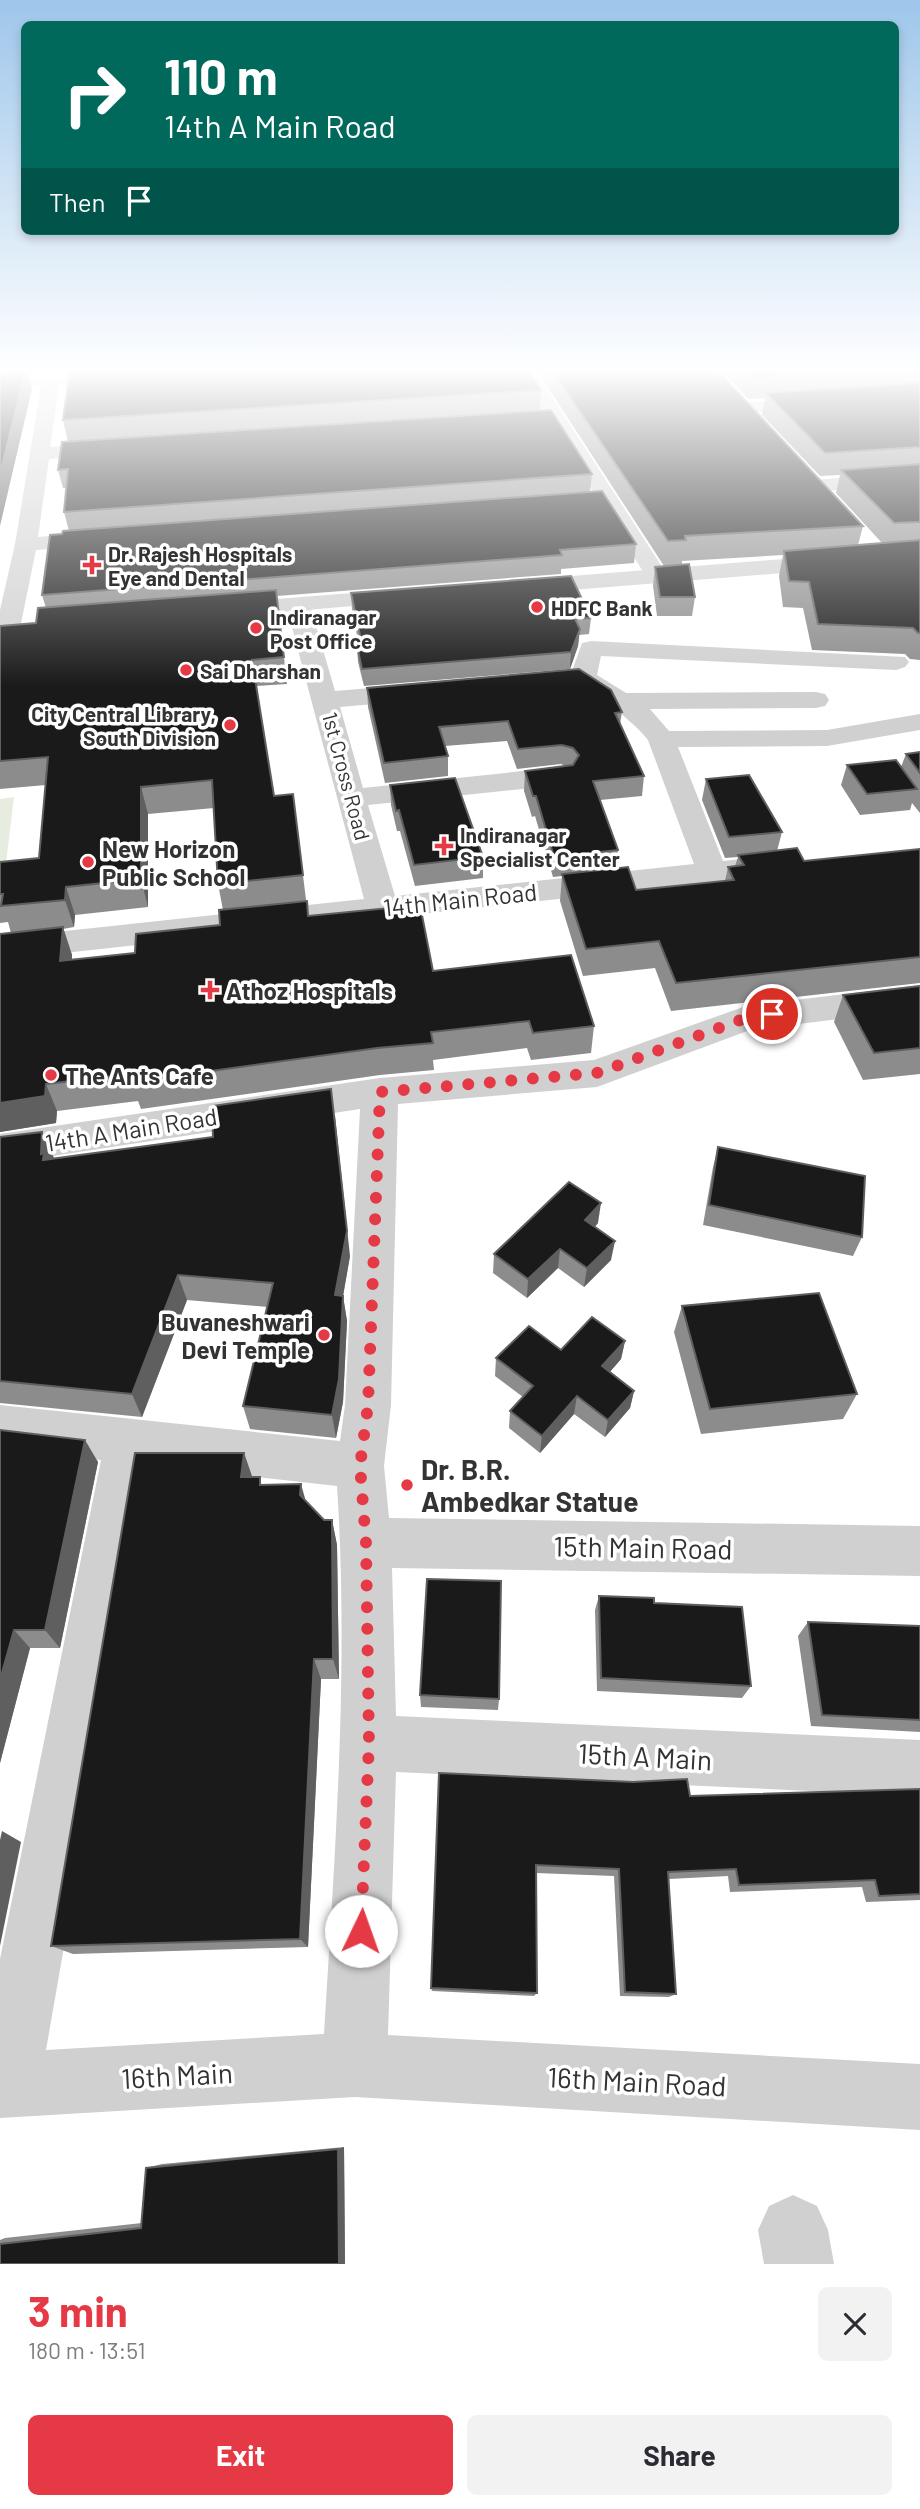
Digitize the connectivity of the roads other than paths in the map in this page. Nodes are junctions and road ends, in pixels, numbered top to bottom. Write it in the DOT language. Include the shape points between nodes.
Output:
graph roads {
  1 [pos="37,475"];
  2 [pos="592,475"];
  3 [pos="803,475"];
  4 [pos="920,478"];
  5 [pos="813,486"];
  6 [pos="608,500"];
  7 [pos="581,502"];
  8 [pos="830,504"];
  9 [pos="123,537"];
  10 [pos="863,540"];
  11 [pos="26,544"];
  12 [pos="920,555"];
  13 [pos="880,558"];
  14 [pos="657,576"];
  15 [pos="505,588"];
  16 [pos="422,595"];
  17 [pos="298,605"];
  18 [pos="202,612"];
  19 [pos="36,625"];
  20 [pos="4,628"];
  21 [pos="896,663"];
  22 [pos="583,678"];
  23 [pos="547,681"];
  24 [pos="437,690"];
  25 [pos="327,700"];
  26 [pos="816,700"];
  27 [pos="620,701"];
  28 [pos="920,722"];
  29 [pos="661,739"];
  30 [pos="561,776"];
  31 [pos="353,798"];
  32 [pos="809,862"];
  33 [pos="712,873"];
  34 [pos="382,908"];
  35 [pos="0,949"];
  36 [pos="920,997"];
  37 [pos="380,1092"];
  38 [pos="0,1149"];
  39 [pos="0,1427"];
  40 [pos="128,1443"];
  41 [pos="360,1466"];
  42 [pos="366,1543"];
  43 [pos="920,1551"];
  44 [pos="369,1743"];
  45 [pos="920,1768"];
  46 [pos="355,2065"];
  47 [pos="4,2085"];
  48 [pos="920,2097"];
  1 -- 11 [label="street"];
  2 -- 6 [label="street"];
  3 -- 5 [label="street"];
  4 -- 5 [label="street"];
  5 -- 8 [label="street"];
  6 -- 7 [label="street"];
  6 -- 14 [label="street"];
  9 -- 11 [label="street"];
  10 -- 13 [label="street"];
  11 -- 20 [label="street"];
  12 -- 13 [label="street"];
  13 -- 14 [label="street"];
  14 -- 15 [label="street"];
  16 -- 17 [label="street"];
  17 -- 18 [label="street"];
  17 -- 25 [label="street, 1st Cross Road"];
  19 -- 20 [label="street"];
  21 -- 22 [label="street" via="591,648"];
  22 -- 23 [label="street"];
  22 -- 27 [label="street"];
  24 -- 25 [label="street"];
  25 -- 31 [label="street, 1st Cross Road"];
  26 -- 27 [label="street"];
  27 -- 29 [label="street" via="645,718"];
  28 -- 29 [label="street" via="827,738"];
  29 -- 33 [label="street"];
  30 -- 31 [label="street"];
  31 -- 34 [label="street, 1st Cross Road"];
  32 -- 33 [label="street, 14th Main Road"];
  33 -- 34 [label="street, 14th Main Road"];
  34 -- 35 [label="street, 14th Main Road"];
  36 -- 37 [label="street, 14th A Main Road" via="746,1018 597,1073"];
  37 -- 38 [label="street, 14th A Main Road"];
  37 -- 41 [label="street" via="368,1405"];
  39 -- 40 [label="street"];
  40 -- 41 [label="street"];
  40 -- 47 [label="street"];
  41 -- 42 [label="street"];
  42 -- 43 [label="street, 15th Main Road"];
  42 -- 44 [label="street"];
  44 -- 45 [label="street, 15th A Main"];
  44 -- 46 [label="street"];
  46 -- 47 [label="street, 16th Main"];
  46 -- 48 [label="street, 16th Main Road"];
}
